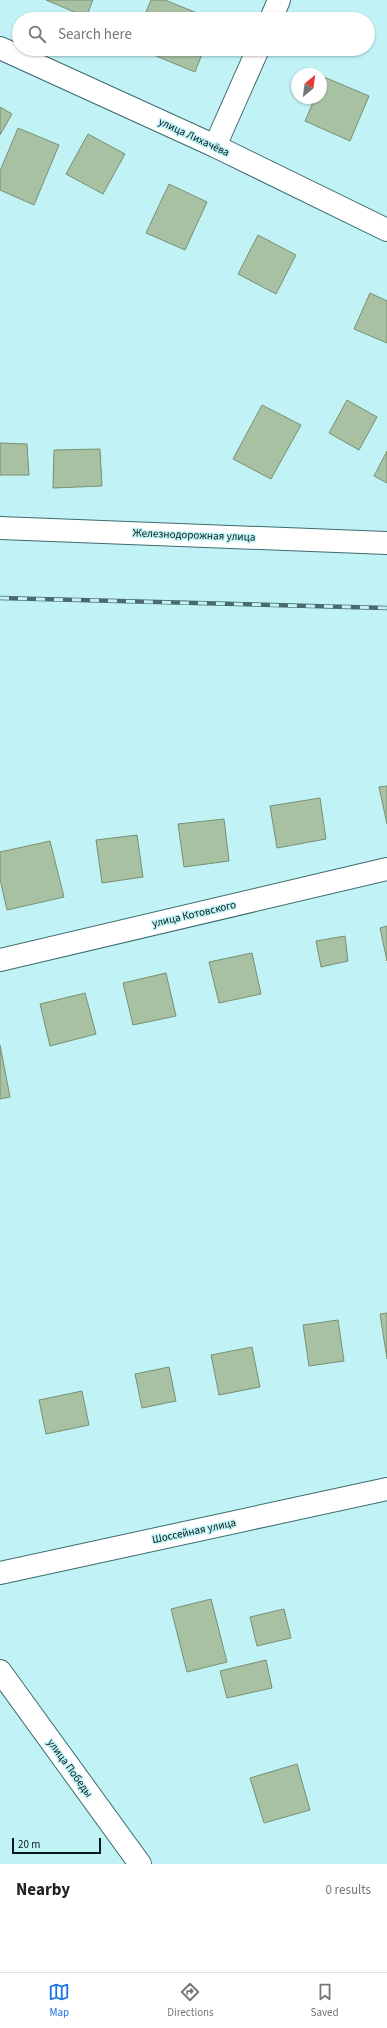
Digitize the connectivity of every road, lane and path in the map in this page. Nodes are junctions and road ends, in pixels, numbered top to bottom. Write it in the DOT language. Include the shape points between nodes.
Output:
graph roads {
  1 [pos="279,0"];
  2 [pos="274,12"];
  3 [pos="0,48"];
  4 [pos="12,53"];
  5 [pos="18,56"];
  6 [pos="255,56"];
  7 [pos="215,146"];
  8 [pos="387,230"];
  9 [pos="0,528"];
  10 [pos="387,543"];
  11 [pos="387,869"];
  12 [pos="0,960"];
  13 [pos="387,1489"];
  14 [pos="0,1573"];
  15 [pos="0,1671"];
  16 [pos="140,1864"];
  1 -- 2 [label="street"];
  3 -- 4 [label="street, улица Лихачёва"];
  5 -- 7 [label="street, улица Лихачёва"];
  6 -- 7 [label="street"];
  7 -- 8 [label="street, улица Лихачёва"];
  9 -- 10 [label="street, Железнодорожная улица"];
  11 -- 12 [label="street, улица Котовского"];
  13 -- 14 [label="street, Шоссейная улица"];
  15 -- 16 [label="street, улица Победы"];
}
